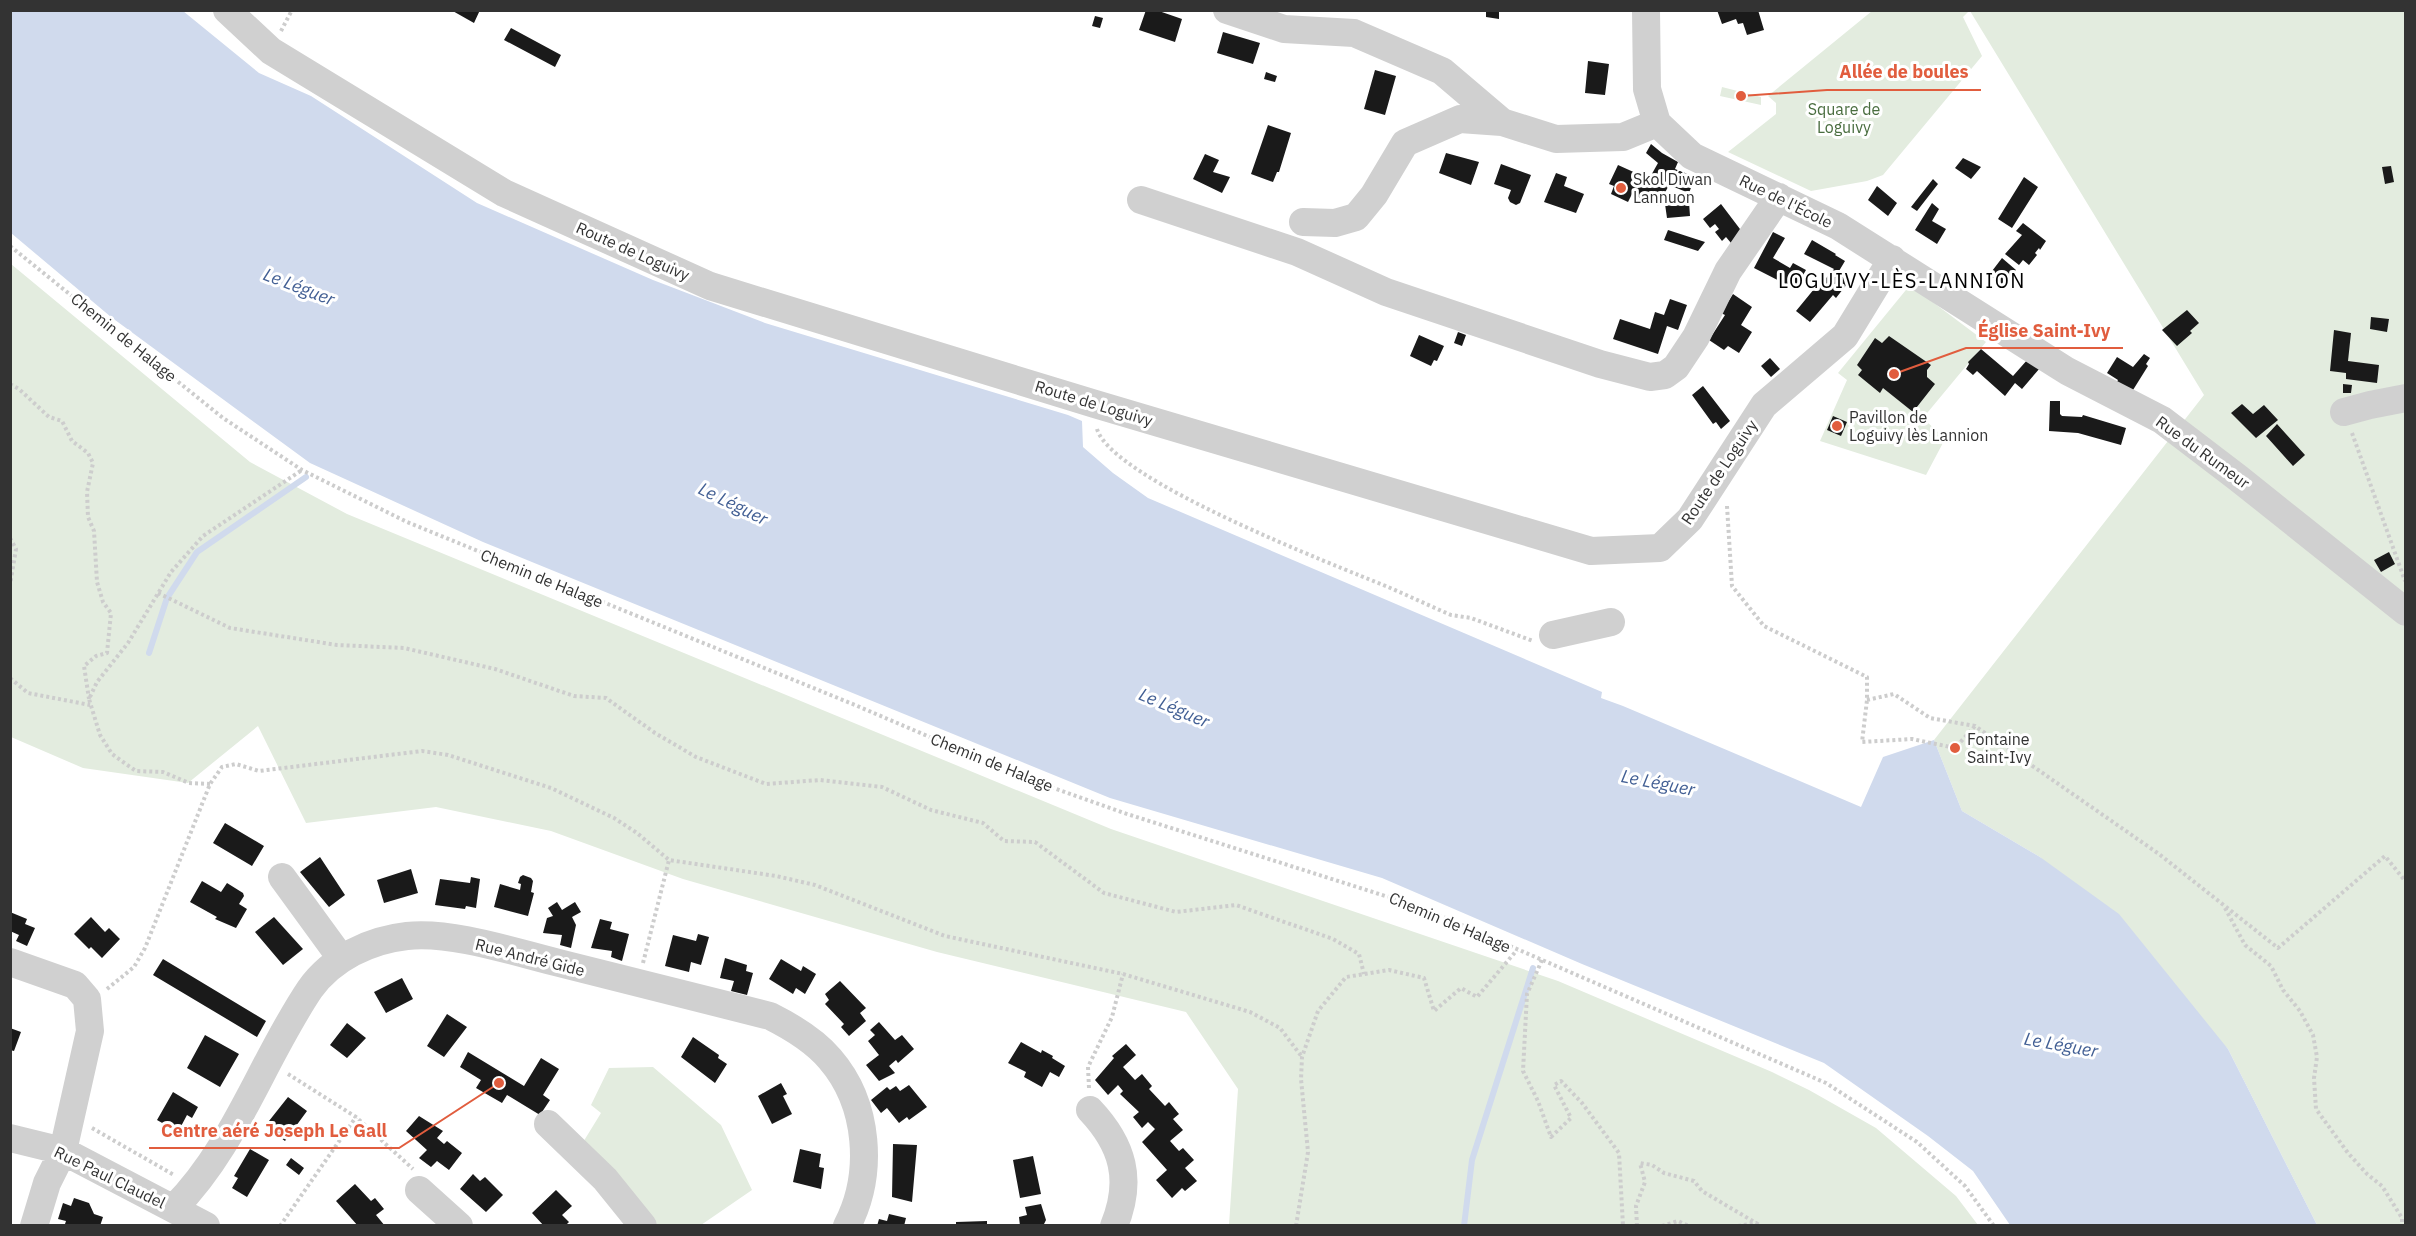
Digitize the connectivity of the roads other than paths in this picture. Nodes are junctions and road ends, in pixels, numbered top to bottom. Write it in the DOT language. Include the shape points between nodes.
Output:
graph roads {
  1 [pos="226,10"];
  2 [pos="1227,10"];
  3 [pos="1646,10"];
  4 [pos="1502,122"];
  5 [pos="1657,123"];
  6 [pos="1779,197"];
  7 [pos="1141,200"];
  8 [pos="1303,222"];
  9 [pos="1892,260"];
  10 [pos="2406,398"];
  11 [pos="2344,412"];
  12 [pos="2406,612"];
  13 [pos="1611,622"];
  14 [pos="1553,635"];
  15 [pos="282,877"];
  16 [pos="341,958"];
  17 [pos="10,962"];
  18 [pos="1090,1110"];
  19 [pos="548,1124"];
  20 [pos="10,1138"];
  21 [pos="63,1151"];
  22 [pos="419,1190"];
  23 [pos="174,1208"];
  24 [pos="34,1226"];
  25 [pos="206,1226"];
  26 [pos="459,1226"];
  27 [pos="643,1226"];
  28 [pos="847,1226"];
  29 [pos="1114,1226"];
  1 -- 9 [label="street, Route de Loguivy" via="271,51 515,198 710,286 1591,551 1660,548 1690,519 1764,405 1845,336"];
  2 -- 4 [label="street" via="1284,29 1354,33 1443,70"];
  3 -- 5 [label="street" via="1647,88"];
  4 -- 5 [label="street" via="1556,139 1623,137"];
  4 -- 8 [label="street" via="1460,118 1405,142 1374,195 1356,217 1335,223"];
  5 -- 6 [label="street, Rue de l'École" via="1692,156"];
  6 -- 7 [label="street" via="1728,271 1677,367 1665,375 1650,377 1386,292 1297,252"];
  6 -- 9 [label="street, Rue de l'École" via="1838,225"];
  9 -- 12 [label="street, Rue du Rumeur" via="2067,372 2162,420"];
  10 -- 11 [label="street"];
  13 -- 14 [label="street"];
  15 -- 16 [label="street"];
  16 -- 23 [label="street, Rue André Gide" via="311,988 195,1187"];
  16 -- 28 [label="street, Rue André Gide" via="405,936 431,935 770,1016 791,1026 830,1059 857,1107 864,1162 861,1188"];
  17 -- 21 [label="street" via="75,985 87,999 90,1031"];
  18 -- 29 [label="street" via="1106,1127 1120,1158 1125,1185"];
  19 -- 27 [label="street" via="605,1179"];
  20 -- 21 [label="street, Rue Paul Claudel"];
  21 -- 23 [label="street, Rue Paul Claudel"];
  21 -- 24 [label="street" via="47,1183"];
  22 -- 26 [label="street"];
  23 -- 25 [label="street, Rue Paul Claudel"];
}
